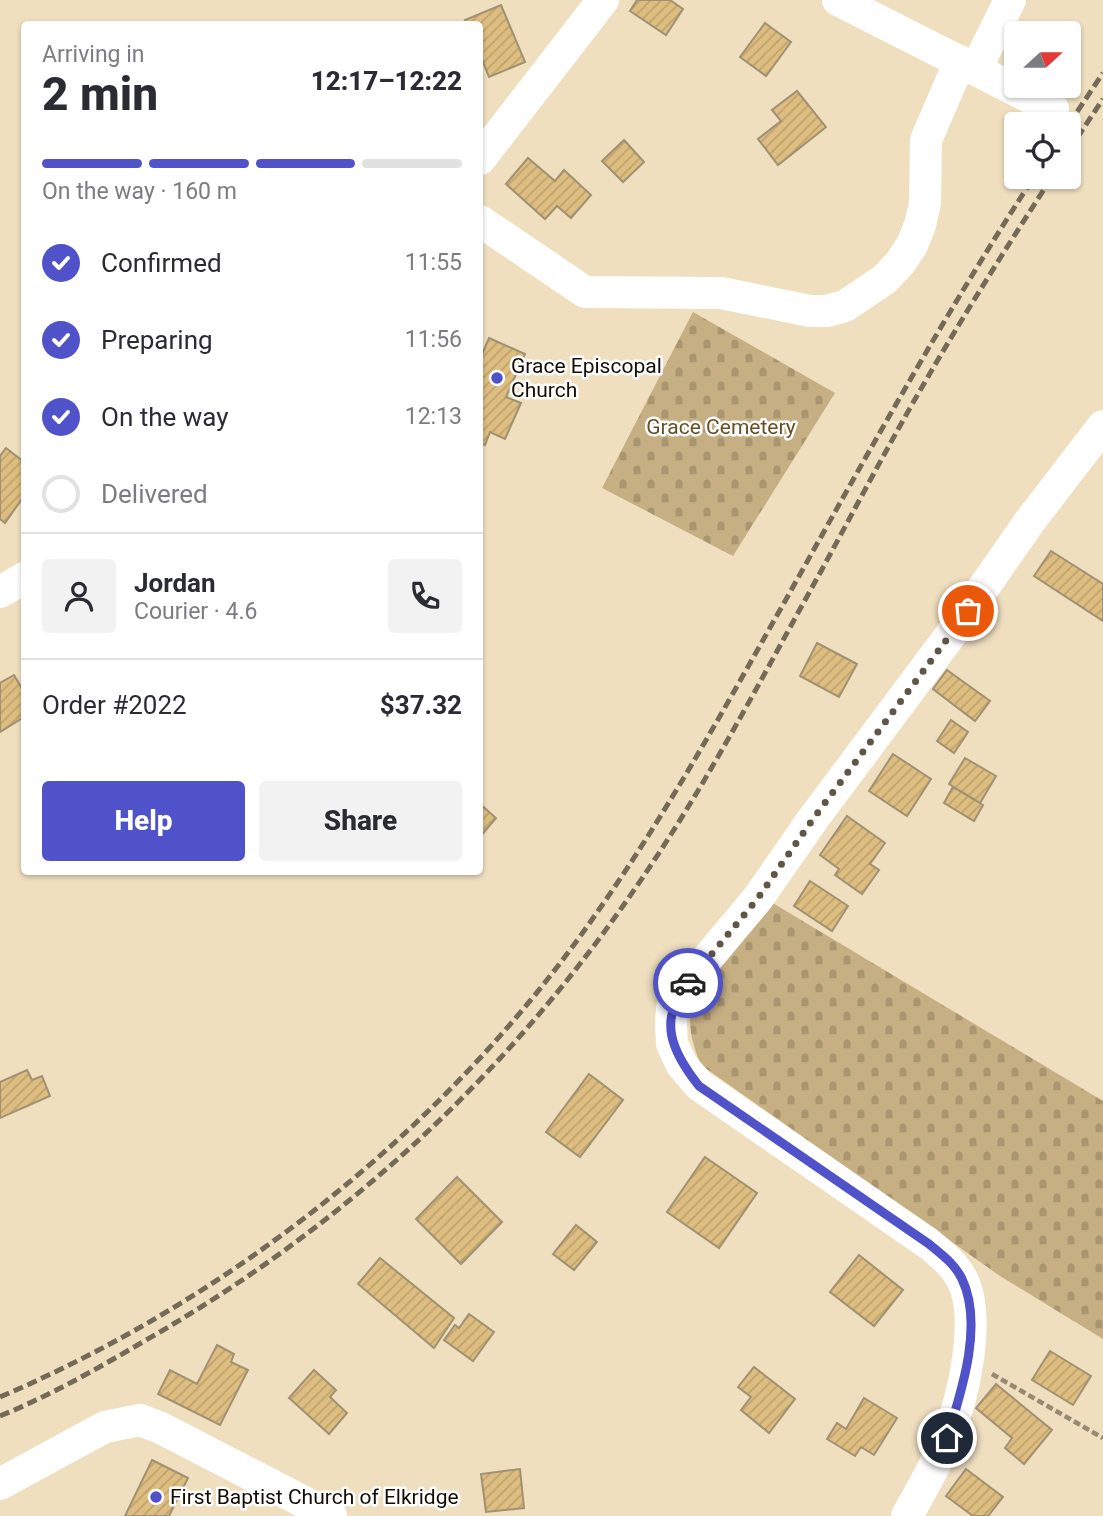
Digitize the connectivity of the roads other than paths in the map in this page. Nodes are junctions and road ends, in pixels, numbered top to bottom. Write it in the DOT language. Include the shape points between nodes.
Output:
graph roads {
  1 [pos="603,0"];
  2 [pos="838,0"];
  3 [pos="1010,0"];
  4 [pos="968,65"];
  5 [pos="1053,109"];
  6 [pos="483,155"];
  7 [pos="483,224"];
  8 [pos="1103,426"];
  9 [pos="21,580"];
  10 [pos="0,592"];
  11 [pos="0,1484"];
  12 [pos="331,1516"];
  13 [pos="906,1516"];
  1 -- 6 [label="street"];
  2 -- 4 [label="street"];
  3 -- 4 [label="street"];
  4 -- 5 [label="street"];
  4 -- 7 [label="street" via="926,140 925,203 912,245 885,279 845,306 810,311 721,293 585,292"];
  8 -- 13 [label="street" via="758,898 682,989 672,1008 672,1044 699,1086 929,1244 962,1279 972,1321 958,1403 947,1438"];
  9 -- 10 [label="street"];
  11 -- 12 [label="street" via="105,1427 140,1420"];
}
